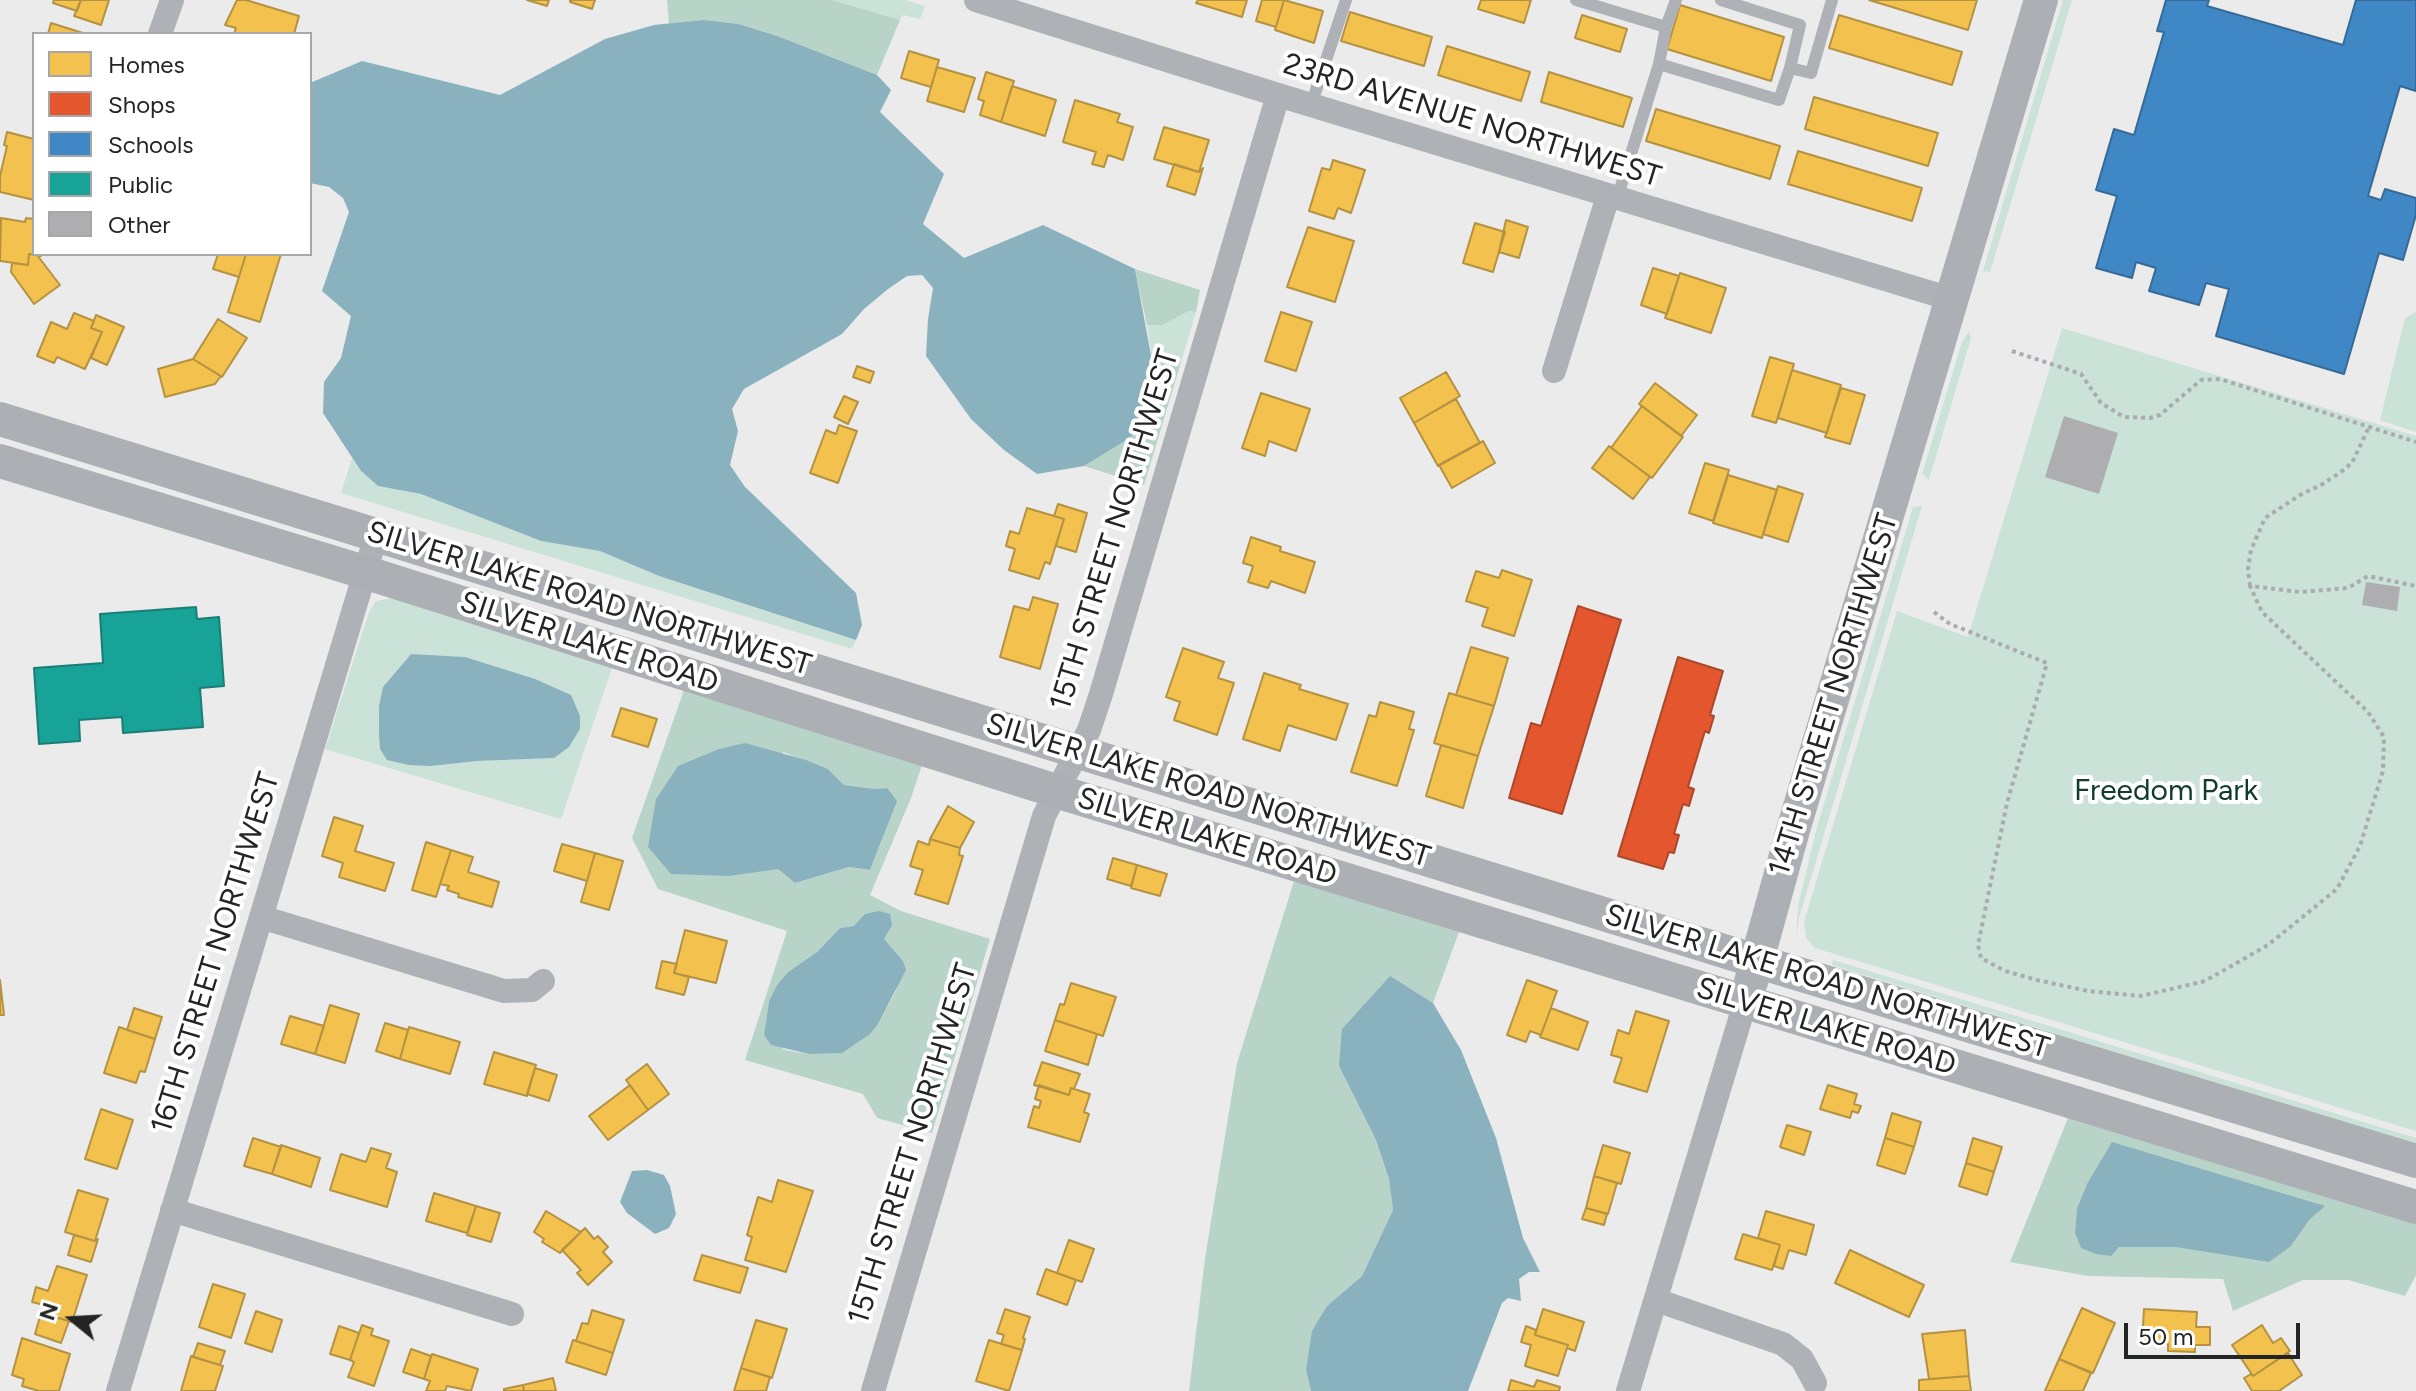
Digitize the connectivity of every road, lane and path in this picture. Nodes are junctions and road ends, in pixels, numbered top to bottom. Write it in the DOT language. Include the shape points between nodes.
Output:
graph roads {
  1 [pos="172,0"];
  2 [pos="976,0"];
  3 [pos="1346,0"];
  4 [pos="1576,0"];
  5 [pos="1676,0"];
  6 [pos="1721,0"];
  7 [pos="1832,0"];
  8 [pos="2041,0"];
  9 [pos="1666,27"];
  10 [pos="161,32"];
  11 [pos="1659,64"];
  12 [pos="1790,68"];
  13 [pos="1278,95"];
  14 [pos="1311,105"];
  15 [pos="1612,197"];
  16 [pos="1951,299"];
  17 [pos="2012,351"];
  18 [pos="1554,371"];
  19 [pos="0,419"];
  20 [pos="2369,427"];
  21 [pos="2416,442"];
  22 [pos="0,461"];
  23 [pos="377,533"];
  24 [pos="364,572"];
  25 [pos="2250,586"];
  26 [pos="2416,586"];
  27 [pos="1934,612"];
  28 [pos="1079,752"];
  29 [pos="1056,791"];
  30 [pos="261,917"];
  31 [pos="1756,961"];
  32 [pos="543,981"];
  33 [pos="1745,1003"];
  34 [pos="2416,1161"];
  35 [pos="2416,1207"];
  36 [pos="172,1210"];
  37 [pos="1656,1300"];
  38 [pos="512,1314"];
  39 [pos="1815,1383"];
  40 [pos="118,1391"];
  41 [pos="873,1391"];
  42 [pos="1628,1391"];
  1 -- 10 [label="street"];
  2 -- 13 [label="street, 23RD AVENUE NORTHWEST"];
  3 -- 14 [label="lane"];
  4 -- 9 [label="lane"];
  5 -- 9 [label="lane"];
  6 -- 12 [label="lane" via="1800,25"];
  7 -- 12 [label="lane" via="1811,73"];
  8 -- 16 [label="main road, 14TH STREET NORTHWEST"];
  9 -- 11 [label="lane"];
  11 -- 12 [label="lane" via="1779,100"];
  11 -- 15 [label="lane"];
  13 -- 14 [label="street, 23RD AVENUE NORTHWEST"];
  13 -- 28 [label="street, 15TH STREET NORTHWEST" via="1101,694"];
  14 -- 15 [label="street, 23RD AVENUE NORTHWEST"];
  15 -- 16 [label="street, 23RD AVENUE NORTHWEST"];
  15 -- 18 [label="street"];
  16 -- 31 [label="main road, 14TH STREET NORTHWEST"];
  17 -- 20 [label="path" via="2081,374 2101,403 2124,417 2160,415 2201,380 2220,379"];
  19 -- 23 [label="main road, SILVER LAKE ROAD NORTHWEST"];
  20 -- 21 [label="path"];
  20 -- 25 [label="path" via="2352,463 2265,518 2251,550"];
  22 -- 24 [label="main road, SILVER LAKE ROAD"];
  23 -- 24 [label="street, 16TH STREET NORTHWEST"];
  23 -- 28 [label="main road, SILVER LAKE ROAD NORTHWEST"];
  24 -- 29 [label="main road, SILVER LAKE ROAD"];
  24 -- 30 [label="street, 16TH STREET NORTHWEST"];
  25 -- 26 [label="path" via="2300,592 2348,588 2368,576"];
  25 -- 27 [label="path" via="2262,612 2368,712 2384,737 2383,771 2360,846 2337,889 2268,945 2205,981 2141,996 2037,980 1981,958 1978,945 2007,803 2047,663 1950,624"];
  28 -- 29 [label="street, 15TH STREET NORTHWEST"];
  28 -- 31 [label="main road, SILVER LAKE ROAD NORTHWEST"];
  29 -- 33 [label="main road, SILVER LAKE ROAD"];
  29 -- 41 [label="street, 15TH STREET NORTHWEST" via="1044,816"];
  30 -- 32 [label="street" via="504,991 532,990"];
  30 -- 36 [label="street, 16TH STREET NORTHWEST"];
  31 -- 33 [label="main road, 14TH STREET NORTHWEST"];
  31 -- 34 [label="main road, SILVER LAKE ROAD NORTHWEST"];
  33 -- 35 [label="main road, SILVER LAKE ROAD"];
  33 -- 37 [label="street, 14TH STREET NORTHWEST"];
  36 -- 38 [label="street"];
  36 -- 40 [label="street, 16TH STREET NORTHWEST"];
  37 -- 39 [label="street" via="1783,1344 1802,1359"];
  37 -- 42 [label="street, 14TH STREET NORTHWEST"];
}
